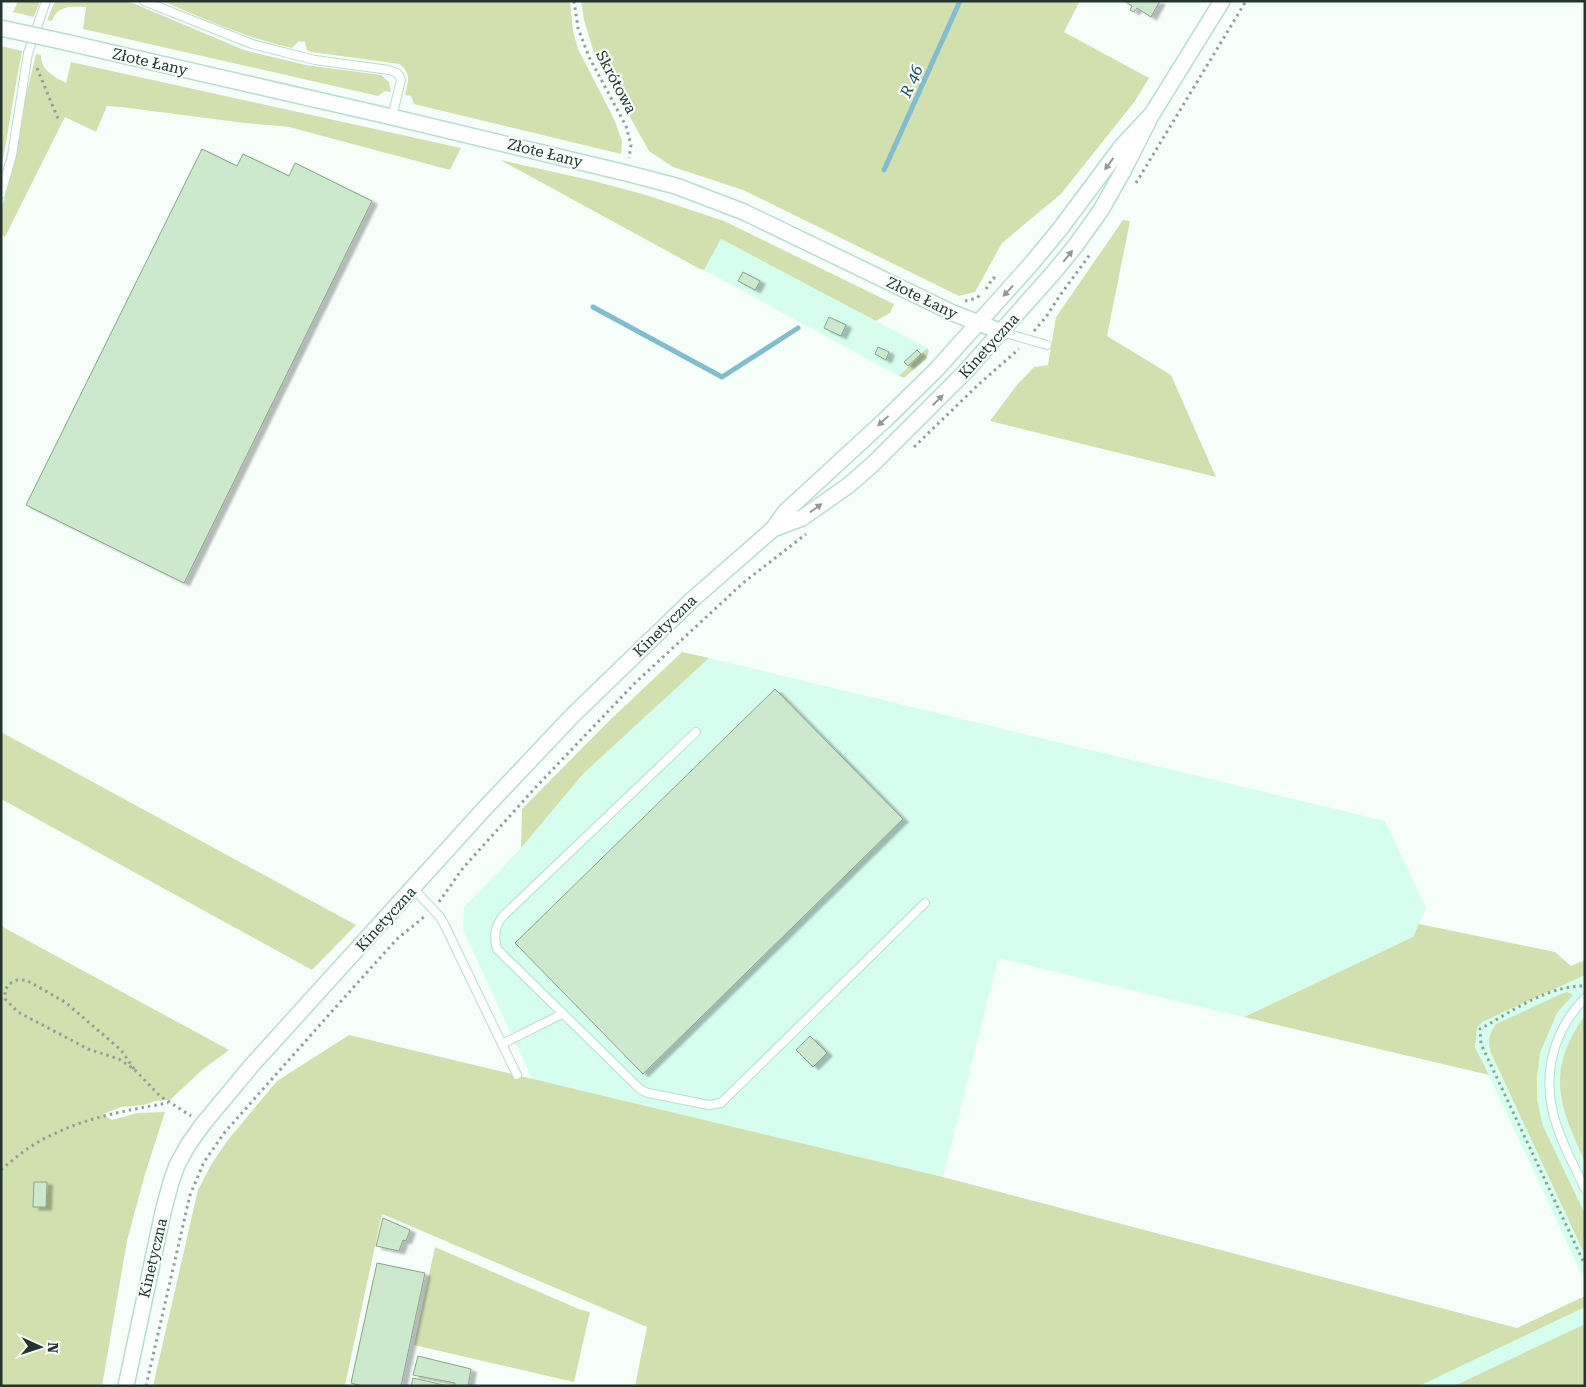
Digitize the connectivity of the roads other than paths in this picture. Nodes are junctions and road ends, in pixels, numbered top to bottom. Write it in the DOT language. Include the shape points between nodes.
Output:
graph roads {
  1 [pos="46,1"];
  2 [pos="144,1"];
  3 [pos="1222,1"];
  4 [pos="1,28"];
  5 [pos="1152,114"];
  6 [pos="392,117"];
  7 [pos="1,194"];
  8 [pos="977,324"];
  9 [pos="1002,332"];
  10 [pos="1047,346"];
  11 [pos="773,529"];
  12 [pos="696,732"];
  13 [pos="413,888"];
  14 [pos="925,903"];
  15 [pos="1585,998"];
  16 [pos="562,1014"];
  17 [pos="502,1044"];
  18 [pos="517,1075"];
  19 [pos="1585,1189"];
  20 [pos="126,1386"];
  1 -- 7 [label="lane" via="28,53 12,155"];
  2 -- 6 [label="lane" via="252,44 315,60 396,72 401,80"];
  3 -- 5 [label="street, Kinetyczna"];
  4 -- 6 [label="street, Złote Łany, bridge"];
  5 -- 8 [label="street, Kinetyczna, one-way" via="1122,146 1043,250"];
  9 -- 5 [label="street, Kinetyczna, one-way" via="1060,265 1096,217"];
  6 -- 8 [label="street, Złote Łany" via="676,186 744,212"];
  8 -- 9 [label="street, Złote Łany"];
  8 -- 11 [label="street, Kinetyczna, one-way" via="921,385 785,512"];
  9 -- 10 [label="lane"];
  11 -- 9 [label="street, Kinetyczna, one-way" via="802,518 849,485 940,398"];
  11 -- 13 [label="street, Kinetyczna" via="693,599 573,715"];
  12 -- 16 [label="lane" via="499,921 495,935 498,949"];
  13 -- 17 [label="lane" via="445,926"];
  13 -- 20 [label="street, Kinetyczna" via="252,1065 188,1145 177,1165 163,1212"];
  14 -- 16 [label="lane" via="716,1105 641,1090"];
  15 -- 19 [label="lane" via="1561,1032 1552,1054 1548,1082 1554,1120"];
  16 -- 17 [label="lane"];
  17 -- 18 [label="lane"];
}
